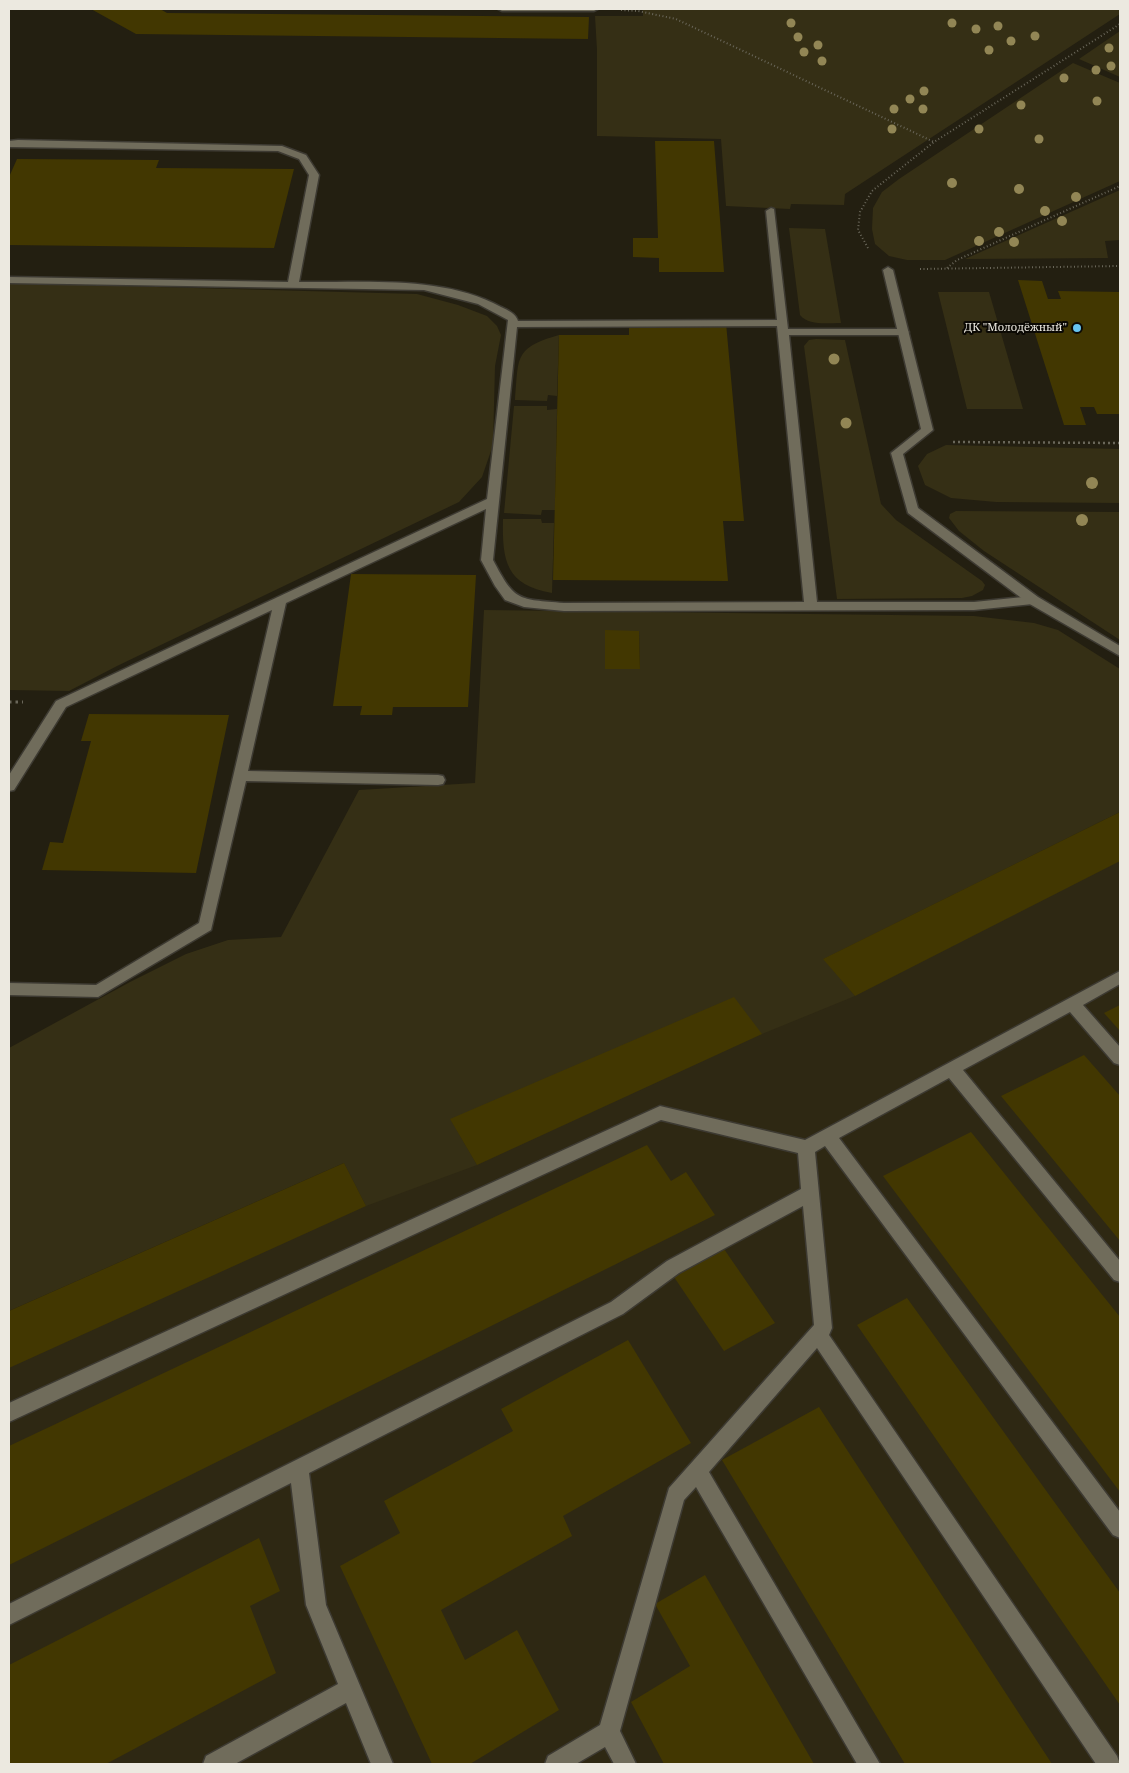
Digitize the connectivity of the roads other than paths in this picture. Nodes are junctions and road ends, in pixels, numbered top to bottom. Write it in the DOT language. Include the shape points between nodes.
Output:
graph roads {
  1 [pos="502,9"];
  2 [pos="594,9"];
  3 [pos="9,144"];
  4 [pos="771,211"];
  5 [pos="888,270"];
  6 [pos="9,280"];
  7 [pos="293,285"];
  8 [pos="512,324"];
  9 [pos="783,328"];
  10 [pos="904,332"];
  11 [pos="492,501"];
  12 [pos="1033,600"];
  13 [pos="280,601"];
  14 [pos="811,607"];
  15 [pos="1120,652"];
  16 [pos="240,776"];
  17 [pos="438,780"];
  18 [pos="9,786"];
  19 [pos="1120,977"];
  20 [pos="9,989"];
  21 [pos="1072,1004"];
  22 [pos="1120,1058"];
  23 [pos="952,1069"];
  24 [pos="828,1136"];
  25 [pos="806,1148"];
  26 [pos="810,1193"];
  27 [pos="1120,1274"];
  28 [pos="818,1334"];
  29 [pos="9,1413"];
  30 [pos="299,1469"];
  31 [pos="697,1471"];
  32 [pos="1120,1528"];
  33 [pos="9,1615"];
  34 [pos="351,1689"];
  35 [pos="609,1732"];
  36 [pos="214,1764"];
  37 [pos="382,1764"];
  38 [pos="556,1764"];
  39 [pos="625,1764"];
  40 [pos="869,1764"];
  41 [pos="1110,1764"];
  1 -- 2 [label="street"];
  3 -- 7 [label="street" via="279,148 303,157 314,175"];
  4 -- 9 [label="street"];
  5 -- 10 [label="street"];
  6 -- 7 [label="street"];
  7 -- 8 [label="street" via="424,288 460,294 505,312 513,319"];
  8 -- 9 [label="street"];
  8 -- 11 [label="street"];
  9 -- 10 [label="street"];
  9 -- 14 [label="street"];
  10 -- 12 [label="street" via="927,430 897,453 912,510"];
  11 -- 13 [label="street"];
  11 -- 14 [label="street" via="488,560 499,583 516,600 564,607"];
  12 -- 14 [label="street" via="974,606"];
  12 -- 15 [label="street"];
  13 -- 16 [label="street"];
  13 -- 18 [label="street" via="61,704"];
  16 -- 17 [label="street"];
  16 -- 20 [label="street" via="206,926 98,991"];
  19 -- 21 [label="street"];
  21 -- 22 [label="street"];
  21 -- 23 [label="street"];
  23 -- 24 [label="street"];
  23 -- 27 [label="street"];
  24 -- 25 [label="street"];
  24 -- 32 [label="street"];
  25 -- 26 [label="street"];
  25 -- 29 [label="street" via="660,1113"];
  26 -- 28 [label="street" via="823,1328"];
  26 -- 30 [label="street" via="673,1266 617,1308"];
  28 -- 31 [label="street"];
  28 -- 41 [label="street"];
  30 -- 33 [label="street"];
  30 -- 34 [label="street" via="316,1604"];
  31 -- 35 [label="street" via="676,1495"];
  31 -- 40 [label="street"];
  34 -- 36 [label="street"];
  34 -- 37 [label="street"];
  35 -- 38 [label="street"];
  35 -- 39 [label="street"];
}
